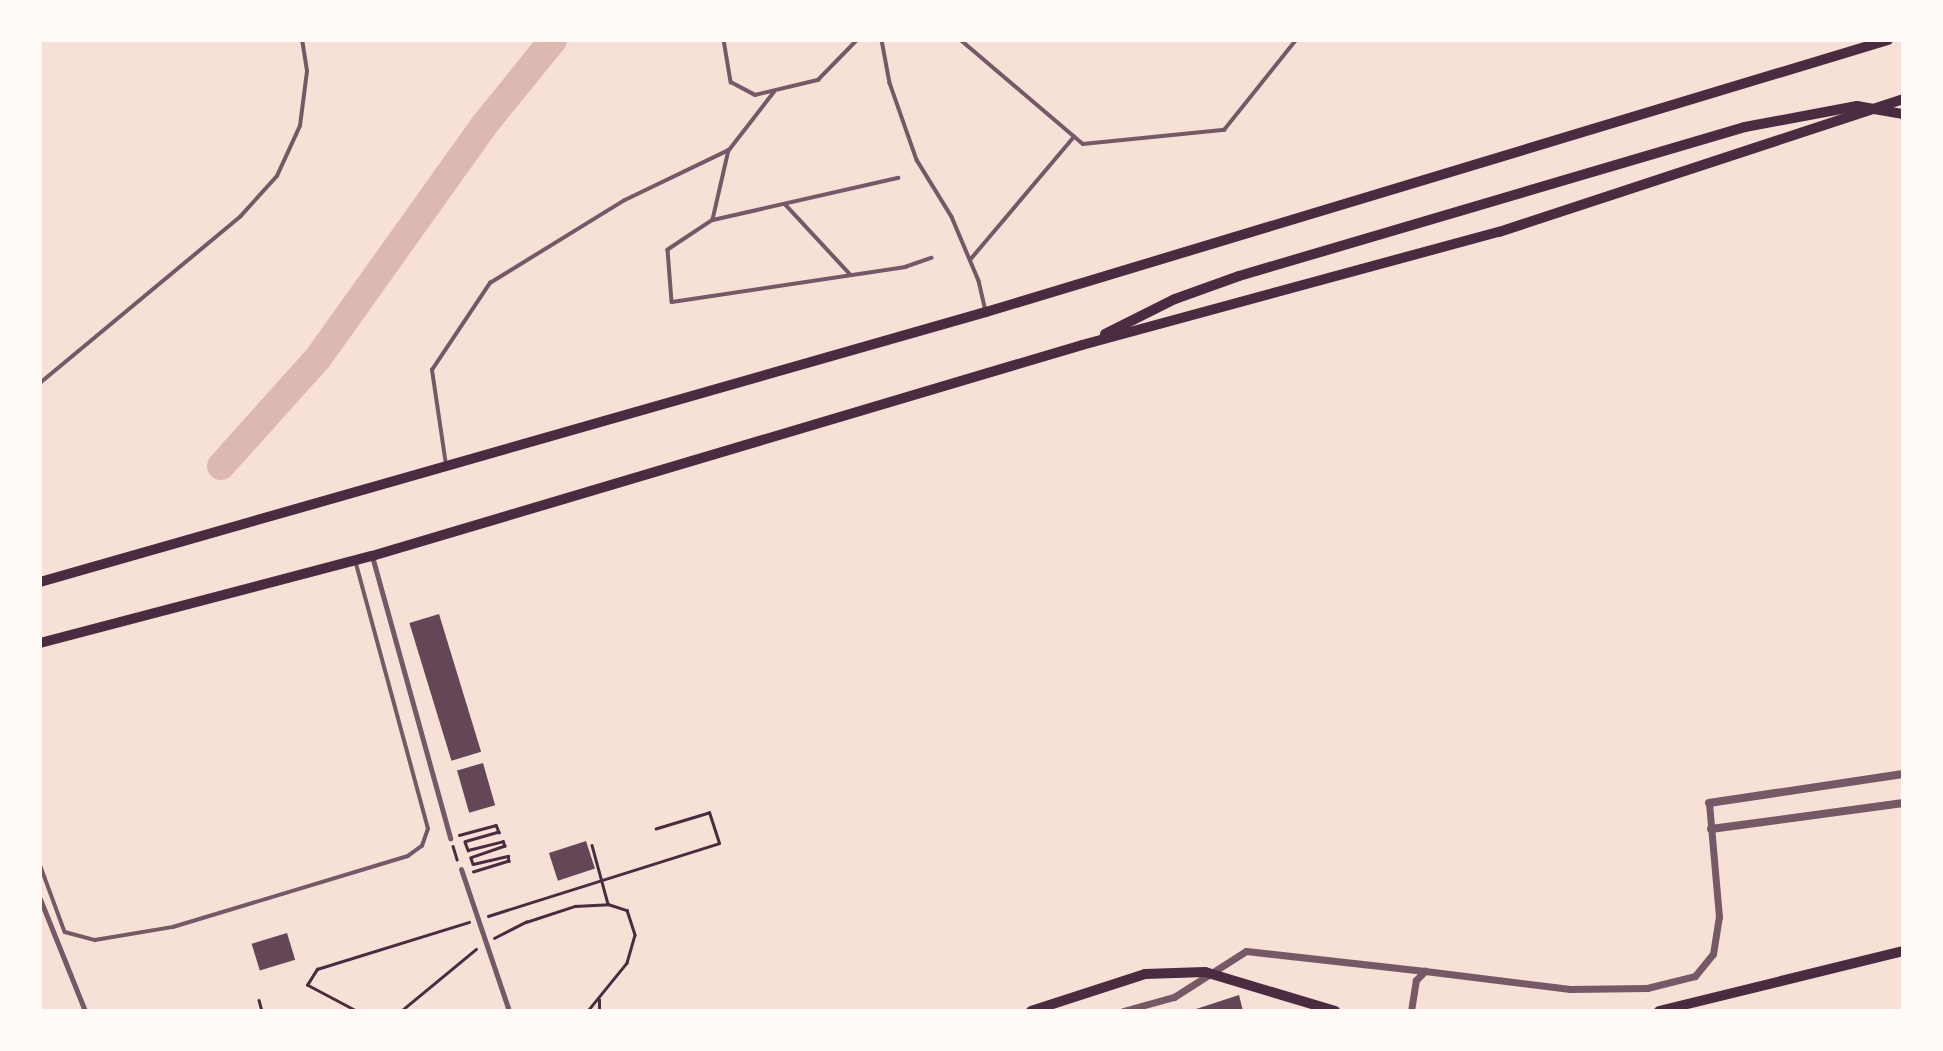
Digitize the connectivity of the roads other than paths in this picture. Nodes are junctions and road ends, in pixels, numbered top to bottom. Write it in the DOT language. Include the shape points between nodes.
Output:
graph roads {
  1 [pos="302,40"];
  2 [pos="724,40"];
  3 [pos="857,40"];
  4 [pos="882,40"];
  5 [pos="961,40"];
  6 [pos="1296,40"];
  7 [pos="1888,40"];
  8 [pos="774,92"];
  9 [pos="1903,99"];
  10 [pos="1903,114"];
  11 [pos="1074,136"];
  12 [pos="729,150"];
  13 [pos="898,178"];
  14 [pos="785,204"];
  15 [pos="713,220"];
  16 [pos="930,258"];
  17 [pos="970,260"];
  18 [pos="851,275"];
  19 [pos="986,312"];
  20 [pos="1082,345"];
  21 [pos="40,383"];
  22 [pos="447,467"];
  23 [pos="373,556"];
  24 [pos="355,560"];
  25 [pos="40,582"];
  26 [pos="40,643"];
  27 [pos="1903,774"];
  28 [pos="1709,803"];
  29 [pos="1903,803"];
  30 [pos="1711,829"];
  31 [pos="450,838"];
  32 [pos="40,864"];
  33 [pos="463,872"];
  34 [pos="40,899"];
  35 [pos="1903,951"];
  36 [pos="1426,971"];
  37 [pos="1050,1005"];
  38 [pos="85,1011"];
  39 [pos="509,1011"];
  40 [pos="1031,1011"];
  41 [pos="1040,1011"];
  42 [pos="1124,1011"];
  43 [pos="1335,1011"];
  44 [pos="1411,1011"];
  45 [pos="1660,1011"];
  1 -- 21 [label="lane" via="307,71 300,126 277,176 240,217"];
  2 -- 8 [label="lane" via="732,82 755,95"];
  3 -- 8 [label="lane" via="818,80"];
  4 -- 17 [label="lane" via="890,83 917,160 952,217"];
  5 -- 11 [label="lane"];
  6 -- 11 [label="lane" via="1224,130 1083,144"];
  7 -- 19 [label="main road"];
  8 -- 12 [label="lane"];
  9 -- 20 [label="main road" via="1499,232"];
  10 -- 20 [label="main road" via="1857,106 1745,127 1239,276 1175,299"];
  11 -- 17 [label="lane"];
  12 -- 15 [label="lane"];
  12 -- 22 [label="lane" via="625,200 490,283 432,370"];
  13 -- 14 [label="lane"];
  14 -- 15 [label="lane"];
  14 -- 18 [label="lane"];
  15 -- 18 [label="lane" via="668,250 672,302"];
  16 -- 18 [label="lane" via="905,267"];
  17 -- 19 [label="lane"];
  19 -- 22 [label="main road"];
  20 -- 23 [label="main road"];
  22 -- 25 [label="main road"];
  23 -- 24 [label="main road"];
  23 -- 31 [label="street"];
  24 -- 26 [label="main road"];
  24 -- 32 [label="lane" via="428,829 422,846 408,856 173,927 95,940 65,932"];
  27 -- 28 [label="street"];
  28 -- 30 [label="street"];
  29 -- 30 [label="street"];
  30 -- 36 [label="street" via="1719,917 1713,954 1695,976 1647,988 1570,989"];
  33 -- 39 [label="street"];
  34 -- 38 [label="street"];
  35 -- 45 [label="main road"];
  36 -- 42 [label="street" via="1246,951 1174,997"];
  36 -- 44 [label="street" via="1416,980"];
  37 -- 40 [label="main road"];
  37 -- 41 [label="street"];
  37 -- 43 [label="main road" via="1145,974 1205,972"];
}
